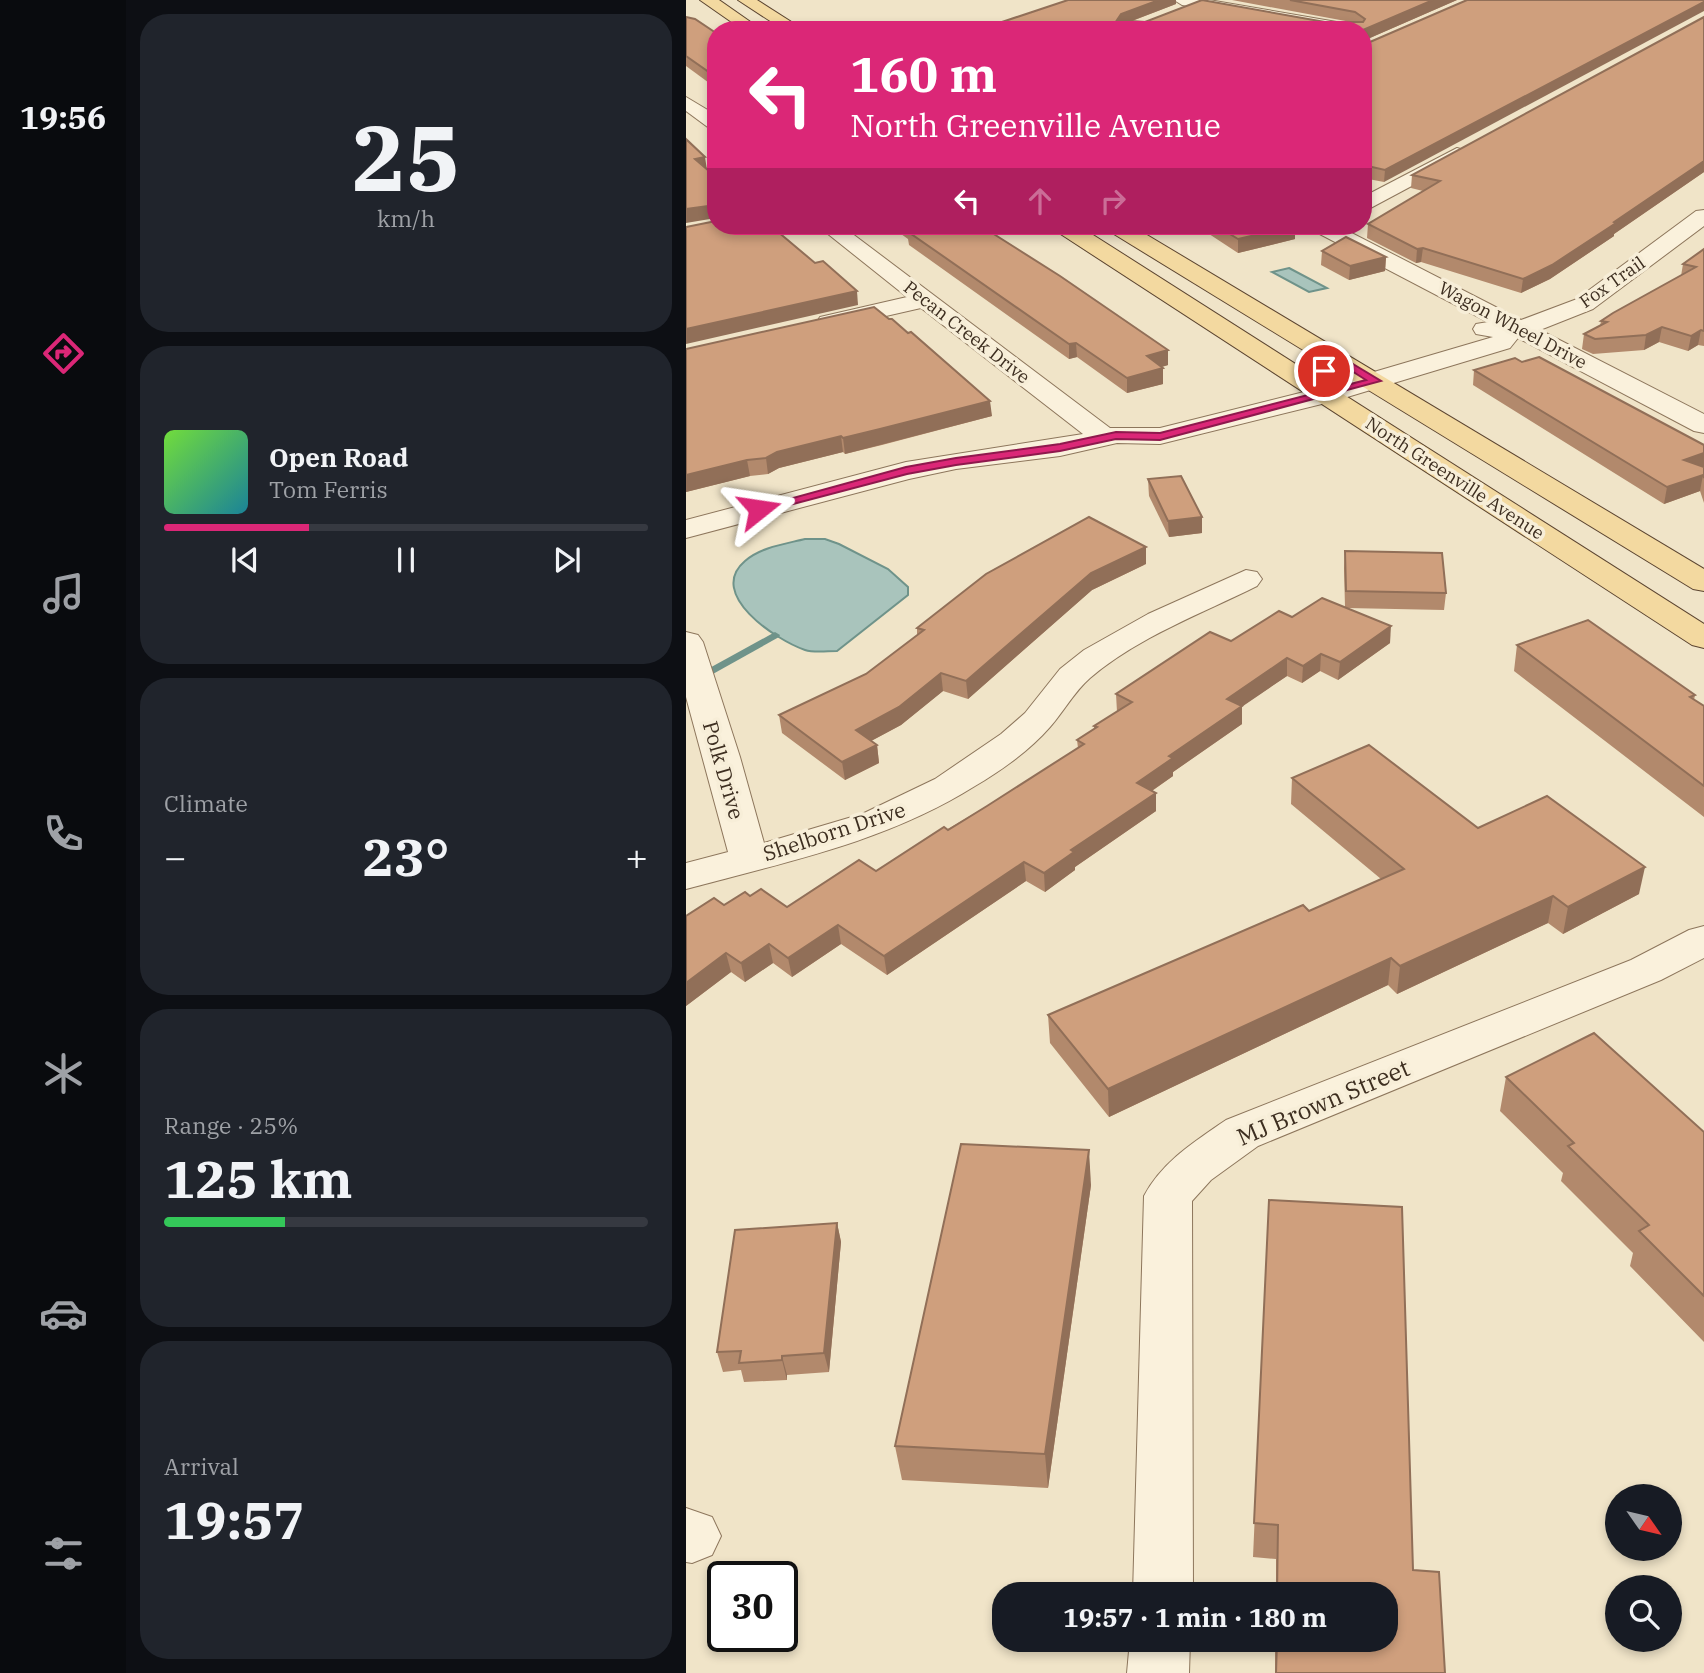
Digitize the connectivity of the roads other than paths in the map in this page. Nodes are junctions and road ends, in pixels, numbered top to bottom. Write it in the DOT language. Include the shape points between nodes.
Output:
graph roads {
  1 [pos="708,0"];
  2 [pos="746,0"];
  3 [pos="1205,2"];
  4 [pos="1179,6"];
  5 [pos="741,21"];
  6 [pos="782,21"];
  7 [pos="1306,21"];
  8 [pos="686,102"];
  9 [pos="707,124"];
  10 [pos="686,129"];
  11 [pos="707,130"];
  12 [pos="1470,147"];
  13 [pos="1372,200"];
  14 [pos="1704,216"];
  15 [pos="841,235"];
  16 [pos="1079,235"];
  17 [pos="1132,235"];
  18 [pos="1339,235"];
  19 [pos="926,300"];
  20 [pos="806,327"];
  21 [pos="1515,330"];
  22 [pos="1348,364"];
  23 [pos="1299,378"];
  24 [pos="1376,381"];
  25 [pos="1325,395"];
  26 [pos="1704,425"];
  27 [pos="1111,437"];
  28 [pos="686,528"];
  29 [pos="1246,579"];
  30 [pos="1704,582"];
  31 [pos="1704,638"];
  32 [pos="686,642"];
  33 [pos="749,858"];
  34 [pos="686,876"];
  35 [pos="1704,940"];
  36 [pos="1163,1582"];
  37 [pos="1159,1652"];
  38 [pos="1158,1673"];
  1 -- 5 [label="main road"];
  2 -- 6 [label="main road"];
  3 -- 4 [label="street"];
  3 -- 7 [label="street"];
  8 -- 9 [label="street"];
  10 -- 11 [label="street"];
  12 -- 13 [label="street"];
  14 -- 21 [label="street, Fox Trail" via="1585,304"];
  15 -- 19 [label="street, Pecan Creek Drive"];
  16 -- 23 [label="main road, North Greenville Avenue"];
  17 -- 22 [label="main road, North Greenville Avenue"];
  18 -- 21 [label="street, Wagon Wheel Drive"];
  19 -- 20 [label="street"];
  19 -- 27 [label="street, Pecan Creek Drive"];
  21 -- 22 [label="street, Fox Trail" via="1475,328"];
  21 -- 24 [label="street, Fox Trail" via="1501,343"];
  21 -- 26 [label="street, Wagon Wheel Drive"];
  22 -- 23 [label="street, Fox Trail"];
  22 -- 24 [label="main road, North Greenville Avenue"];
  23 -- 25 [label="main road, North Greenville Avenue"];
  23 -- 27 [label="street, Fox Trail" via="1124,422"];
  24 -- 25 [label="street, Fox Trail"];
  24 -- 30 [label="main road, North Greenville Avenue"];
  25 -- 27 [label="street, Fox Trail" via="1160,436"];
  25 -- 31 [label="main road, North Greenville Avenue"];
  27 -- 28 [label="street" via="906,471"];
  29 -- 33 [label="street, Shelborn Drive" via="1098,657 1078,671 1013,743 931,797 842,833"];
  32 -- 33 [label="street, Polk Drive"];
  33 -- 34 [label="street, Shelborn Drive"];
  35 -- 36 [label="street, MJ Brown Street" via="1646,970 1242,1133 1194,1167 1168,1196"];
  37 -- 38 [label="street"];
}
